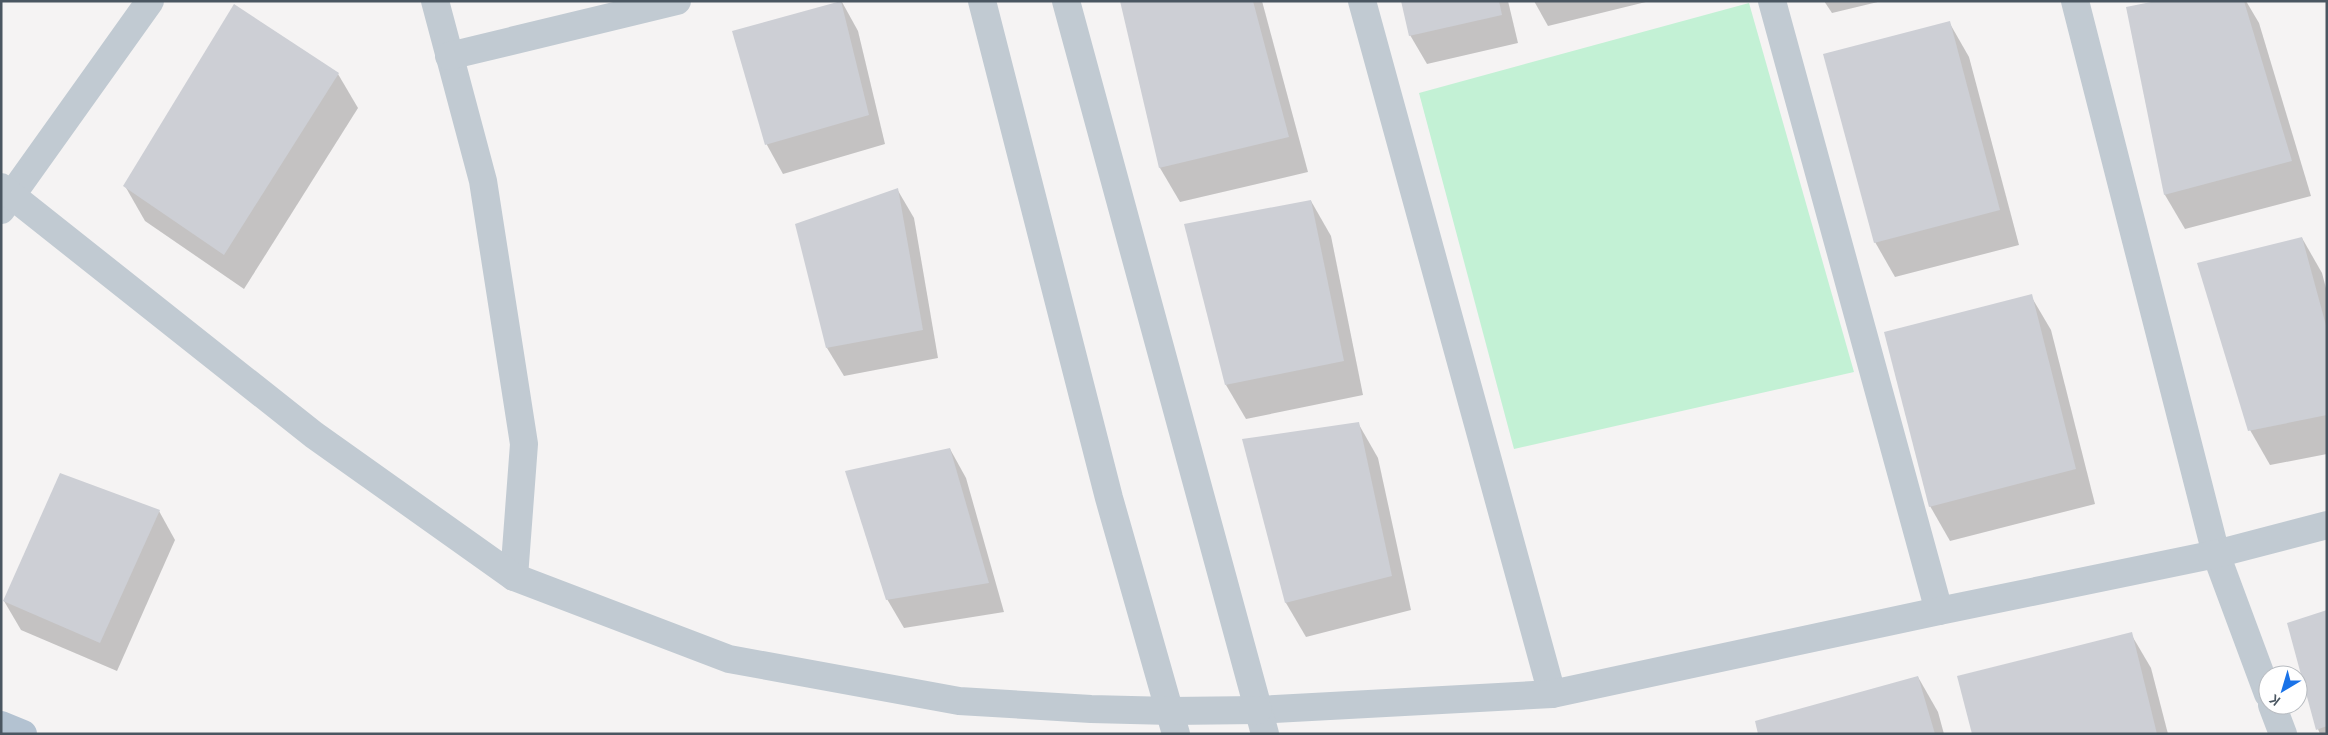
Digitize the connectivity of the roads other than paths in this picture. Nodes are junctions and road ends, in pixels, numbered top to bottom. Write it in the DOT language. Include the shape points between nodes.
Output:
graph roads {
  1 [pos="150,1"];
  2 [pos="434,1"];
  3 [pos="677,1"];
  4 [pos="982,1"];
  5 [pos="1066,1"];
  6 [pos="1362,1"];
  7 [pos="1772,1"];
  8 [pos="2075,1"];
  9 [pos="449,56"];
  10 [pos="5,197"];
  11 [pos="2327,525"];
  12 [pos="2216,554"];
  13 [pos="514,577"];
  14 [pos="1939,611"];
  15 [pos="2258,667"];
  16 [pos="1552,694"];
  17 [pos="2276,715"];
  18 [pos="1261,722"];
  19 [pos="1174,723"];
  20 [pos="1,724"];
  21 [pos="23,734"];
  22 [pos="2283,734"];
  1 -- 10 [label="street"];
  2 -- 9 [label="street"];
  3 -- 9 [label="street"];
  4 -- 19 [label="street" via="1108,498"];
  5 -- 18 [label="street"];
  6 -- 16 [label="street"];
  7 -- 14 [label="street"];
  8 -- 12 [label="street"];
  9 -- 13 [label="street" via="483,181 524,444"];
  10 -- 13 [label="street" via="314,435"];
  11 -- 12 [label="street"];
  12 -- 14 [label="street"];
  12 -- 15 [label="street"];
  13 -- 19 [label="street" via="729,659 959,700 1092,709"];
  14 -- 16 [label="street"];
  16 -- 18 [label="street"];
  17 -- 22 [label="street"];
  18 -- 19 [label="street"];
  20 -- 21 [label="main road"];
}
